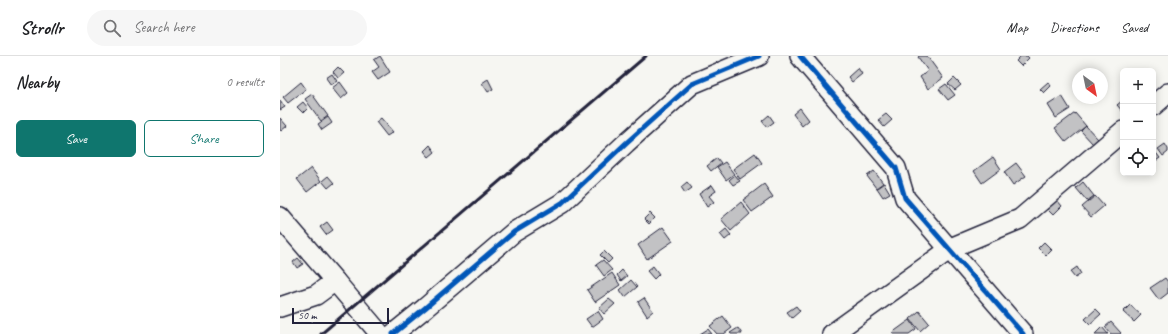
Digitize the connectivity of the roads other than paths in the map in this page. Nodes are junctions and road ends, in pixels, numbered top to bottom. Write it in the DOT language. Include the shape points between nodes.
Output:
graph roads {
  1 [pos="759,56"];
  2 [pos="800,56"];
  3 [pos="1168,93"];
  4 [pos="1155,104"];
  5 [pos="1120,134"];
  6 [pos="280,217"];
  7 [pos="950,249"];
  8 [pos="335,281"];
  9 [pos="280,307"];
  10 [pos="380,334"];
  11 [pos="392,334"];
  12 [pos="832,334"];
  13 [pos="1023,334"];
  1 -- 11 [label="street" via="692,84 562,203 514,232"];
  2 -- 7 [label="street" via="896,168 905,198"];
  3 -- 4 [label="street"];
  5 -- 7 [label="street" via="1020,219"];
  6 -- 8 [label="street"];
  7 -- 12 [label="street"];
  7 -- 13 [label="street"];
  8 -- 9 [label="street" via="316,295"];
  8 -- 10 [label="street"];
}
